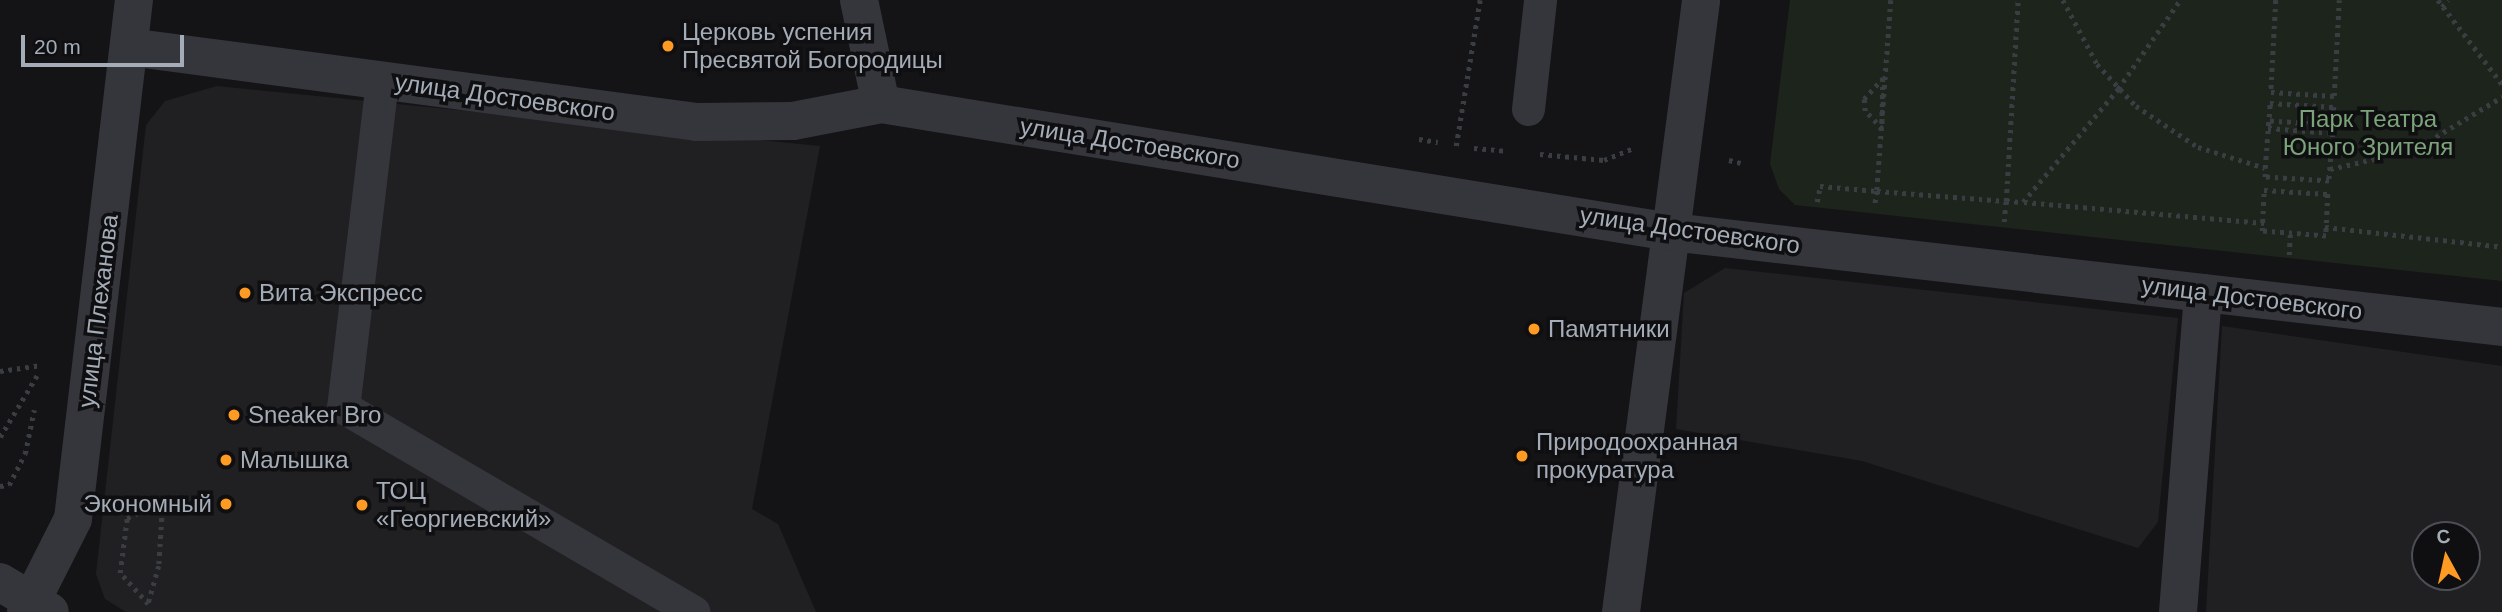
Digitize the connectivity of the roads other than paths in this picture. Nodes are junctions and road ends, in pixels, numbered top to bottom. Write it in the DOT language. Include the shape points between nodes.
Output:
graph roads {
  1 [pos="134,0"];
  2 [pos="859,0"];
  3 [pos="1540,0"];
  4 [pos="1701,0"];
  5 [pos="130,47"];
  6 [pos="383,81"];
  7 [pos="881,104"];
  8 [pos="1528,109"];
  9 [pos="1671,232"];
  10 [pos="2203,293"];
  11 [pos="2502,327"];
  12 [pos="0,582"];
  13 [pos="36,609"];
  14 [pos="694,612"];
  15 [pos="1621,612"];
  16 [pos="2178,612"];
  1 -- 5 [label="street, улица Плеханова"];
  2 -- 7 [label="street"];
  3 -- 8 [label="lane"];
  4 -- 9 [label="street"];
  5 -- 6 [label="street, улица Достоевского"];
  5 -- 13 [label="street, улица Плеханова" via="73,519"];
  6 -- 7 [label="street, улица Достоевского" via="698,122 793,121"];
  6 -- 14 [label="lane" via="343,407"];
  7 -- 9 [label="street, улица Достоевского"];
  9 -- 10 [label="street, улица Достоевского"];
  9 -- 15 [label="street"];
  10 -- 11 [label="street, улица Достоевского"];
  10 -- 16 [label="street"];
  12 -- 13 [label="street"];
}
